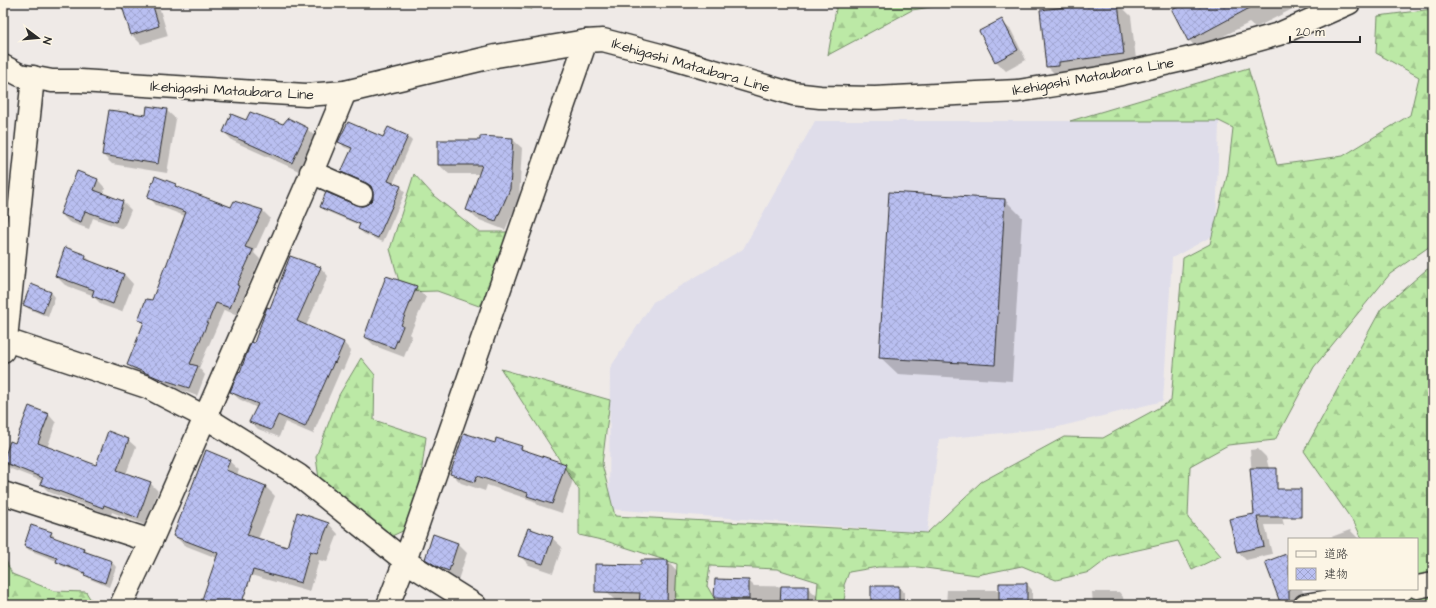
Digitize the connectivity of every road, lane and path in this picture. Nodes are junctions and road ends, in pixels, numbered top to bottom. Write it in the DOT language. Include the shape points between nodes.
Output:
graph roads {
  1 [pos="1349,3"];
  2 [pos="586,41"];
  3 [pos="3,66"];
  4 [pos="33,77"];
  5 [pos="345,92"];
  6 [pos="312,172"];
  7 [pos="361,194"];
  8 [pos="4,343"];
  9 [pos="205,417"];
  10 [pos="3,493"];
  11 [pos="151,541"];
  12 [pos="405,561"];
  13 [pos="1433,584"];
  14 [pos="1418,587"];
  15 [pos="1397,590"];
  16 [pos="121,605"];
  17 [pos="388,605"];
  18 [pos="475,605"];
  19 [pos="1305,605"];
  1 -- 2 [label="street, Ikehigashi Mataubara Line" via="1279,34 1204,56 1112,76 1018,91 875,98 793,94 603,40"];
  2 -- 5 [label="street, Ikehigashi Mataubara Line" via="496,56"];
  2 -- 12 [label="street"];
  3 -- 4 [label="street, Ikehigashi Mataubara Line"];
  4 -- 5 [label="street, Ikehigashi Mataubara Line" via="52,81 306,95"];
  4 -- 8 [label="street"];
  5 -- 6 [label="street"];
  6 -- 7 [label="street"];
  6 -- 9 [label="street"];
  8 -- 9 [label="street" via="147,387"];
  9 -- 11 [label="street"];
  9 -- 12 [label="street" via="298,475"];
  10 -- 11 [label="street"];
  11 -- 16 [label="street"];
  12 -- 17 [label="street"];
  12 -- 18 [label="street"];
  13 -- 14 [label="street"];
  15 -- 19 [label="street"];
}
